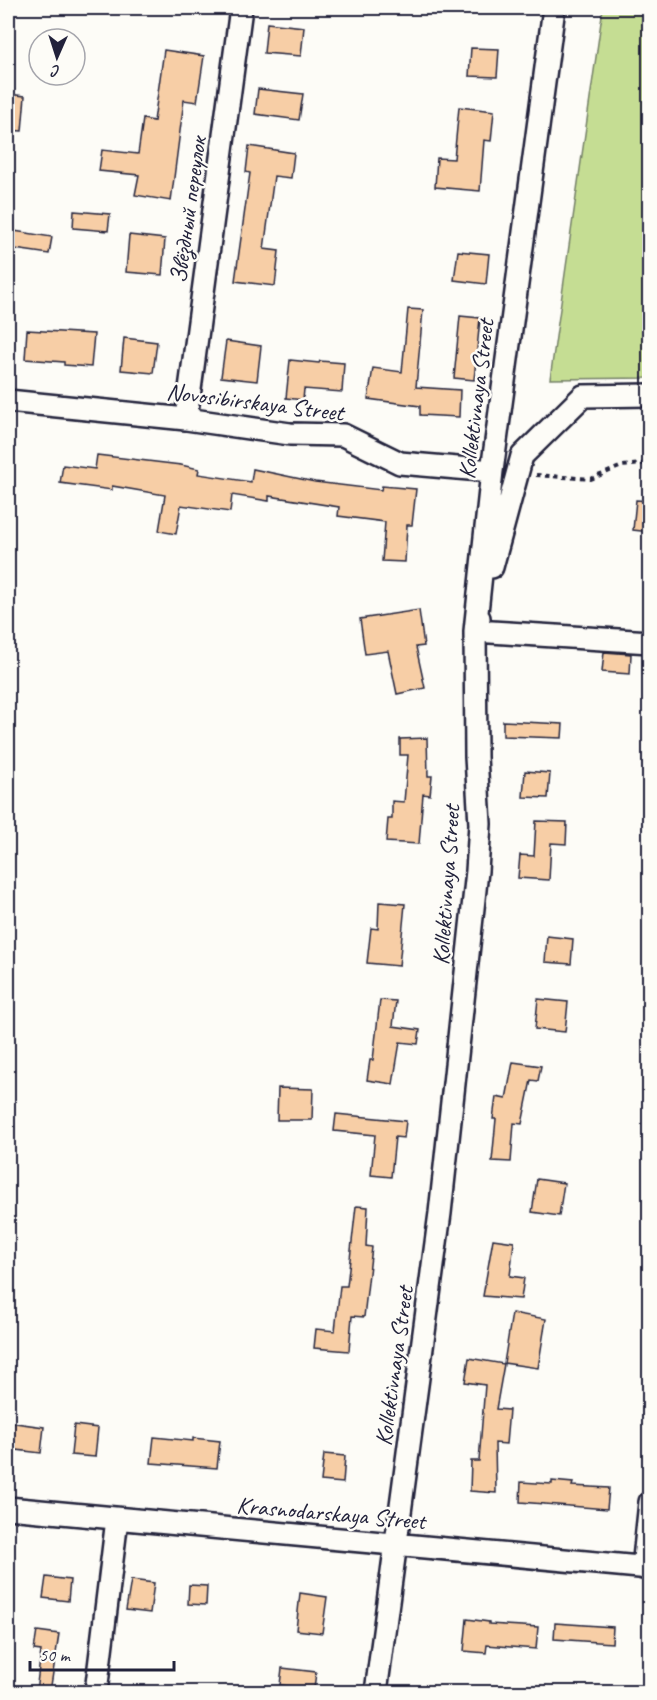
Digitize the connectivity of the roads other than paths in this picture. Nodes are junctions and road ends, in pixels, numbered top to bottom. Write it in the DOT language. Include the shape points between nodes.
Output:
graph roads {
  1 [pos="241,8"];
  2 [pos="554,8"];
  3 [pos="650,395"];
  4 [pos="8,401"];
  5 [pos="186,419"];
  6 [pos="492,471"];
  7 [pos="475,631"];
  8 [pos="650,642"];
  9 [pos="650,1502"];
  10 [pos="8,1508"];
  11 [pos="117,1519"];
  12 [pos="396,1545"];
  13 [pos="646,1568"];
  14 [pos="96,1692"];
  15 [pos="376,1692"];
  1 -- 5 [label="street, Звёздный переулок"];
  2 -- 6 [label="street, Kollektivnaya Street"];
  3 -- 7 [label="street" via="583,396 522,456"];
  4 -- 5 [label="street, Novosibirskaya Street"];
  5 -- 6 [label="street, Novosibirskaya Street" via="290,434 342,435 400,464"];
  6 -- 7 [label="street, Kollektivnaya Street"];
  7 -- 8 [label="street"];
  7 -- 12 [label="street, Kollektivnaya Street" via="480,824 477,870 440,1214"];
  9 -- 13 [label="street"];
  10 -- 11 [label="street, Krasnodarskaya Street"];
  11 -- 12 [label="street, Krasnodarskaya Street"];
  11 -- 14 [label="street"];
  12 -- 13 [label="street, Krasnodarskaya Street"];
  12 -- 15 [label="street, Kollektivnaya Street"];
}
